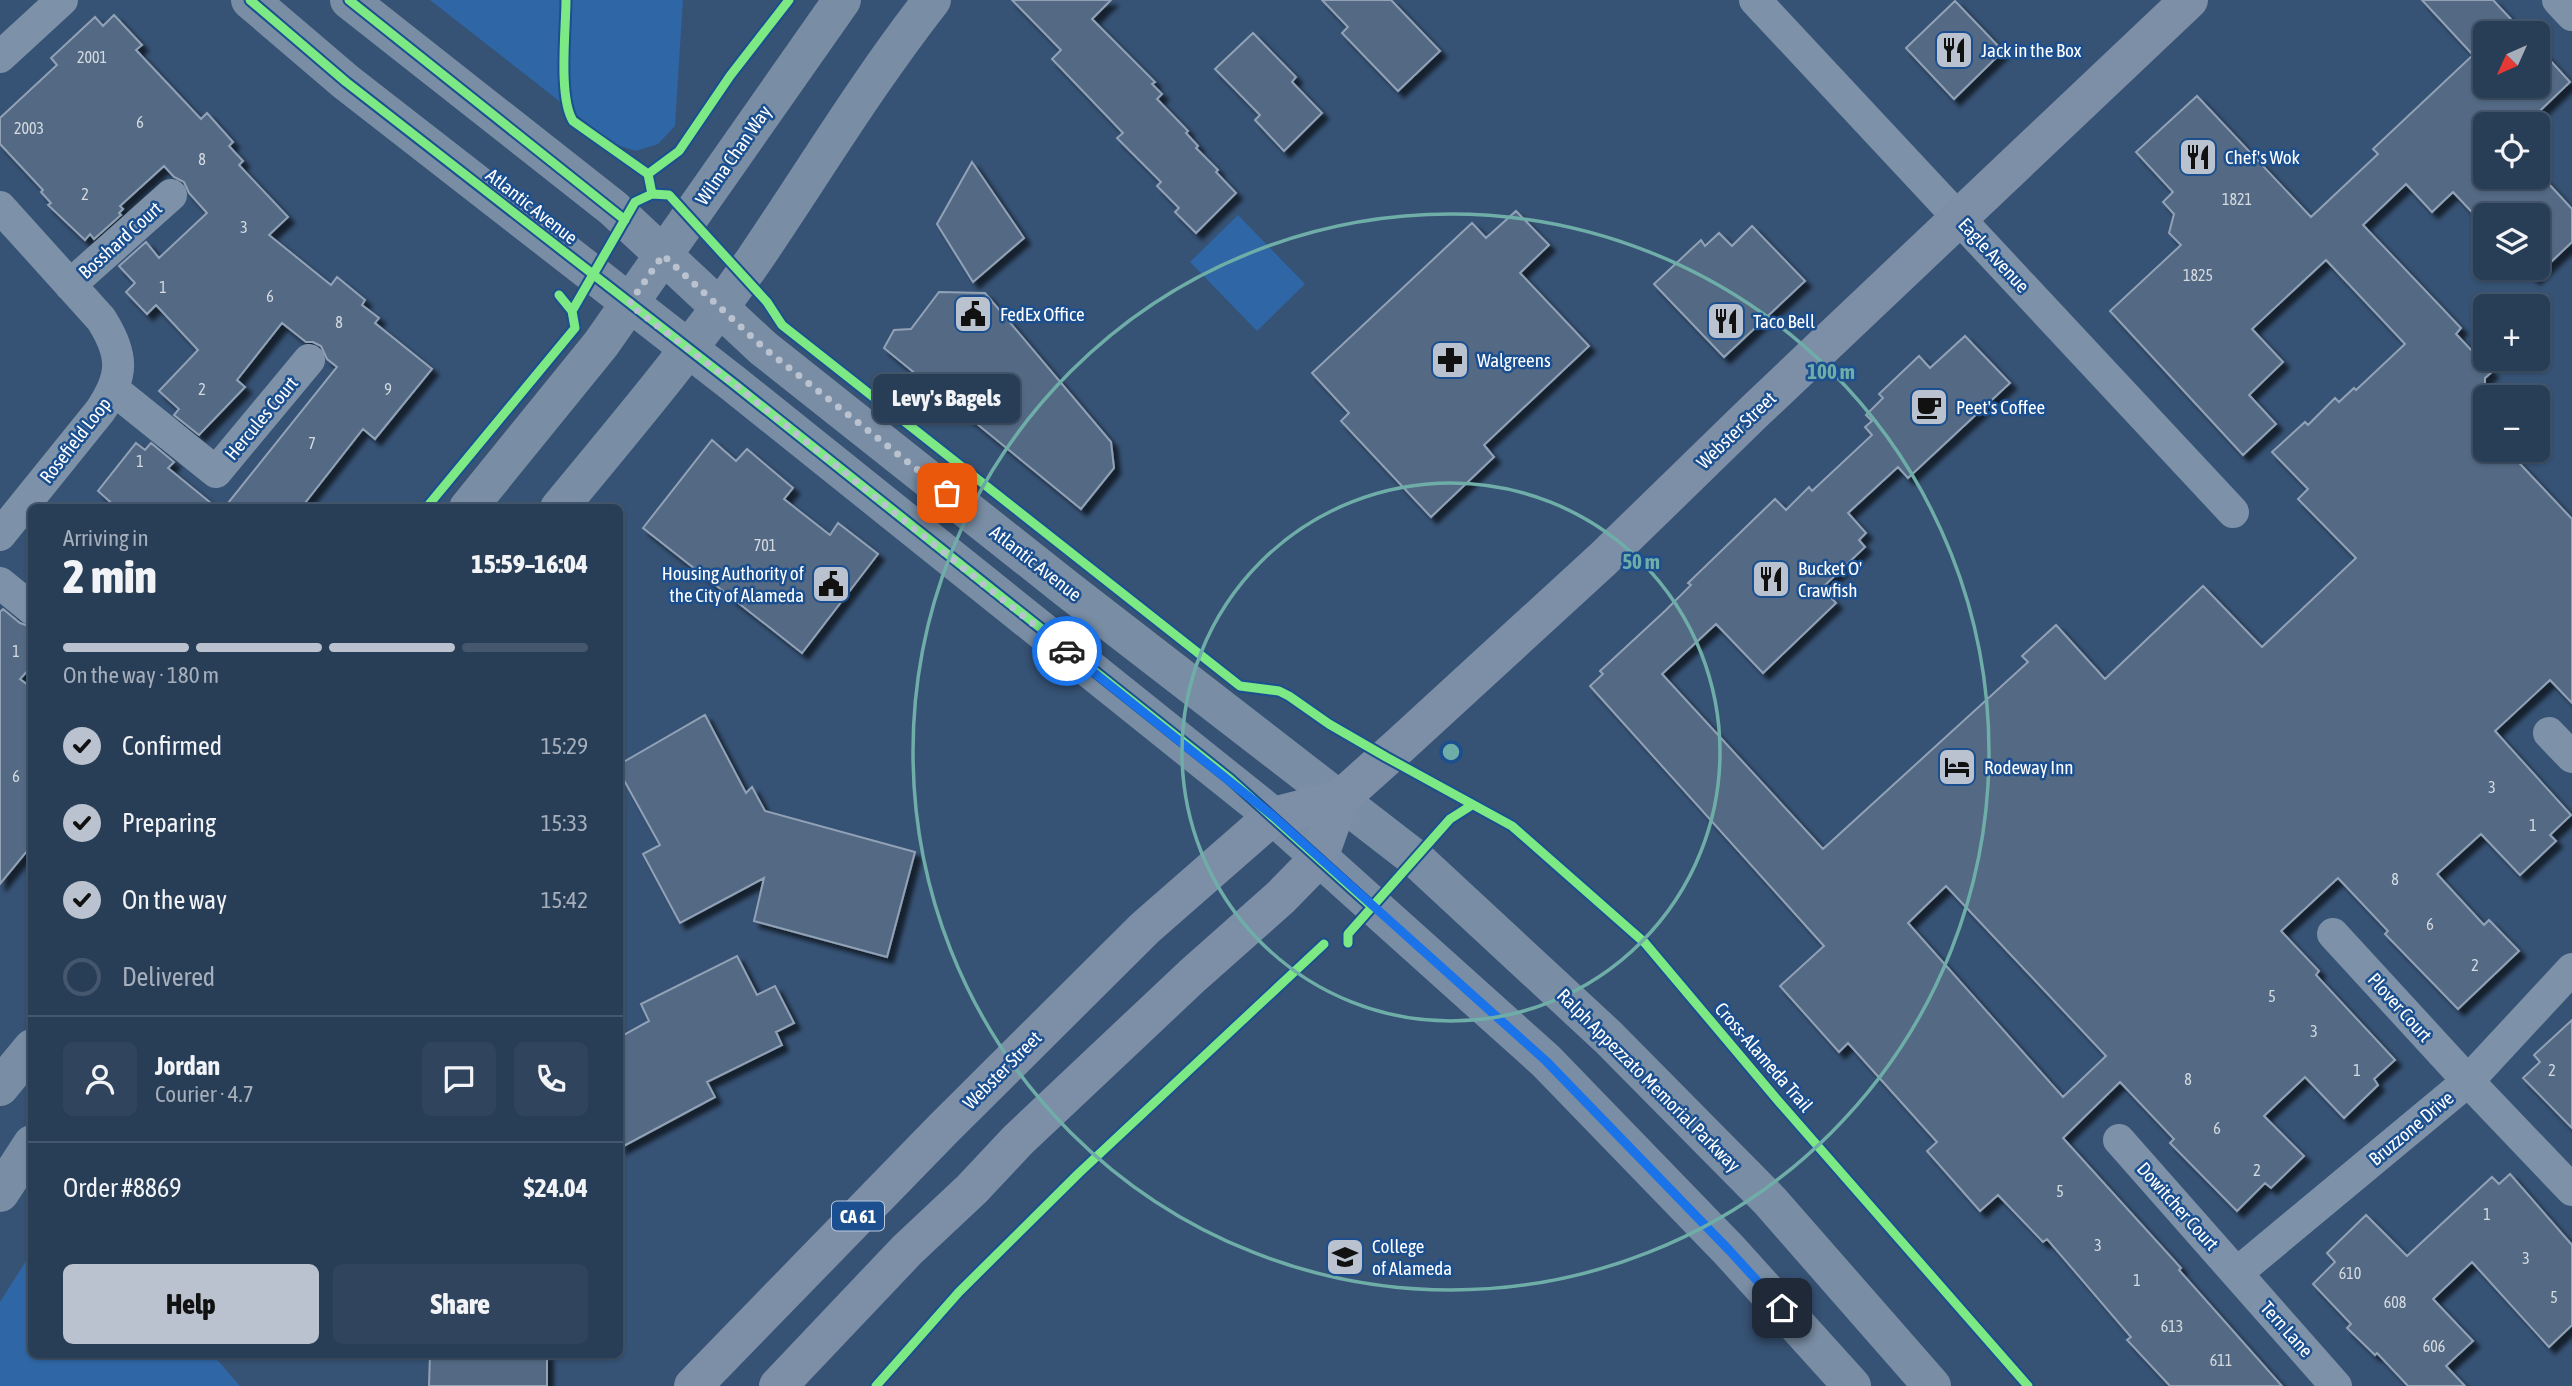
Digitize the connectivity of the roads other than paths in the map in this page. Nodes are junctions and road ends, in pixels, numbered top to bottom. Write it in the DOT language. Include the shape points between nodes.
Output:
graph roads {
  1 [pos="62,0"];
  2 [pos="250,0"];
  3 [pos="349,0"];
  4 [pos="842,0"];
  5 [pos="932,0"];
  6 [pos="1755,0"];
  7 [pos="2189,0"];
  8 [pos="2558,0"];
  9 [pos="2572,15"];
  10 [pos="5,42"];
  11 [pos="171,195"];
  12 [pos="0,207"];
  13 [pos="1959,218"];
  14 [pos="663,255"];
  15 [pos="70,285"];
  16 [pos="629,304"];
  17 [pos="719,306"];
  18 [pos="687,349"];
  19 [pos="309,360"];
  20 [pos="114,390"];
  21 [pos="471,504"];
  22 [pos="562,504"];
  23 [pos="2233,512"];
  24 [pos="0,535"];
  25 [pos="0,583"];
  26 [pos="28,606"];
  27 [pos="2549,733"];
  28 [pos="2572,757"];
  29 [pos="1340,799"];
  30 [pos="1273,816"];
  31 [pos="1319,858"];
  32 [pos="2333,934"];
  33 [pos="2572,969"];
  34 [pos="28,1053"];
  35 [pos="2468,1081"];
  36 [pos="0,1087"];
  37 [pos="2119,1140"];
  38 [pos="28,1150"];
  39 [pos="2572,1190"];
  40 [pos="0,1192"];
  41 [pos="2237,1273"];
  42 [pos="693,1386"];
  43 [pos="778,1386"];
  44 [pos="1852,1386"];
  45 [pos="1932,1386"];
  46 [pos="2336,1386"];
  1 -- 10 [label="street"];
  2 -- 16 [label="street, Atlantic Avenue" via="346,82"];
  3 -- 14 [label="street, Atlantic Avenue" via="613,208"];
  4 -- 14 [label="street, Wilma Chan Way"];
  5 -- 17 [label="street"];
  6 -- 13 [label="street, Eagle Avenue"];
  7 -- 13 [label="main road, Webster Street"];
  8 -- 9 [label="street"];
  11 -- 15 [label="street, Bosshard Court"];
  12 -- 15 [label="street, Rosefield Loop"];
  13 -- 23 [label="street, Eagle Avenue"];
  13 -- 29 [label="main road, Webster Street" via="1604,559"];
  14 -- 16 [label="street, Wilma Chan Way"];
  14 -- 17 [label="street, Atlantic Avenue"];
  15 -- 20 [label="street, Rosefield Loop" via="111,336 118,354"];
  16 -- 18 [label="street, Atlantic Avenue"];
  16 -- 21 [label="street, Wilma Chan Way"];
  17 -- 18 [label="street"];
  17 -- 29 [label="street, Atlantic Avenue" via="764,348 1030,560"];
  18 -- 22 [label="street"];
  18 -- 30 [label="street, Atlantic Avenue"];
  19 -- 20 [label="street, Hercules Court" via="216,472"];
  20 -- 24 [label="street, Rosefield Loop"];
  25 -- 26 [label="street"];
  27 -- 28 [label="street"];
  29 -- 30 [label="main road, Webster Street / CA 61"];
  29 -- 31 [label="main road, Webster Street"];
  29 -- 45 [label="street, Ralph Appezzato Memorial Parkway" via="1416,859 1608,1037 1770,1201"];
  30 -- 31 [label="street, Atlantic Avenue"];
  30 -- 42 [label="main road, Webster Street / CA 61" via="1145,928"];
  31 -- 43 [label="main road, Webster Street" via="1018,1140"];
  31 -- 44 [label="street" via="1546,1061 1729,1250"];
  32 -- 35 [label="street, Plover Court"];
  33 -- 35 [label="street, Bruzzone Drive"];
  34 -- 36 [label="street"];
  35 -- 39 [label="street, Plover Court"];
  35 -- 41 [label="street, Bruzzone Drive"];
  37 -- 41 [label="street, Dowitcher Court"];
  38 -- 40 [label="street"];
  41 -- 46 [label="street, Tern Lane"];
}
